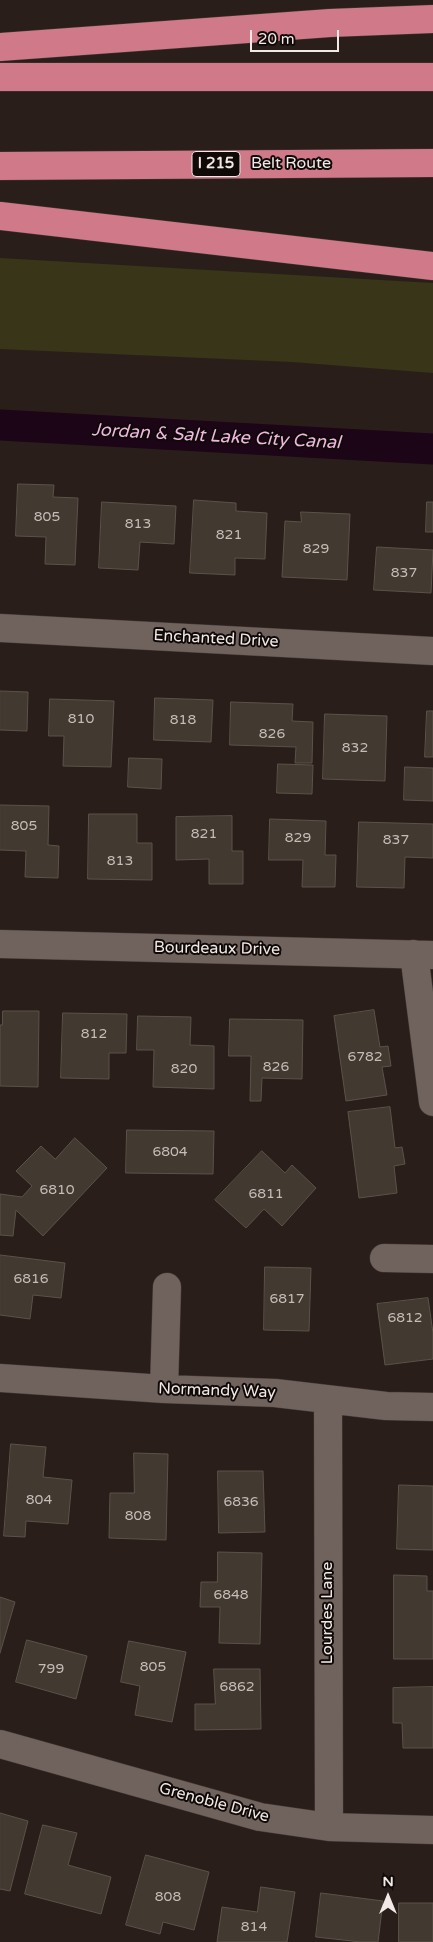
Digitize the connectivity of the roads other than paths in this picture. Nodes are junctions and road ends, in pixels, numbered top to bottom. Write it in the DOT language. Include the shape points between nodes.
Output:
graph roads {
  1 [pos="433,19"];
  2 [pos="0,47"];
  3 [pos="0,77"];
  4 [pos="433,77"];
  5 [pos="433,163"];
  6 [pos="0,166"];
  7 [pos="0,216"];
  8 [pos="433,266"];
  9 [pos="0,628"];
  10 [pos="433,651"];
  11 [pos="0,944"];
  12 [pos="423,954"];
  13 [pos="433,1102"];
  14 [pos="384,1258"];
  15 [pos="433,1259"];
  16 [pos="167,1287"];
  17 [pos="0,1378"];
  18 [pos="164,1389"];
  19 [pos="328,1400"];
  20 [pos="433,1407"];
  21 [pos="0,1744"];
  22 [pos="329,1826"];
  23 [pos="433,1830"];
  1 -- 2 [label="highway"];
  3 -- 4 [label="highway"];
  5 -- 6 [label="highway, Belt Route / I 215"];
  7 -- 8 [label="highway"];
  9 -- 10 [label="street, Enchanted Drive"];
  11 -- 12 [label="street, Bourdeaux Drive"];
  12 -- 13 [label="street"];
  14 -- 15 [label="street"];
  16 -- 18 [label="street"];
  17 -- 18 [label="street, Normandy Way"];
  18 -- 19 [label="street, Normandy Way" via="275,1393"];
  19 -- 20 [label="street, Normandy Way"];
  19 -- 22 [label="street, Lourdes Lane"];
  21 -- 22 [label="street, Grenoble Drive" via="260,1817"];
  22 -- 23 [label="street, Grenoble Drive"];
}
